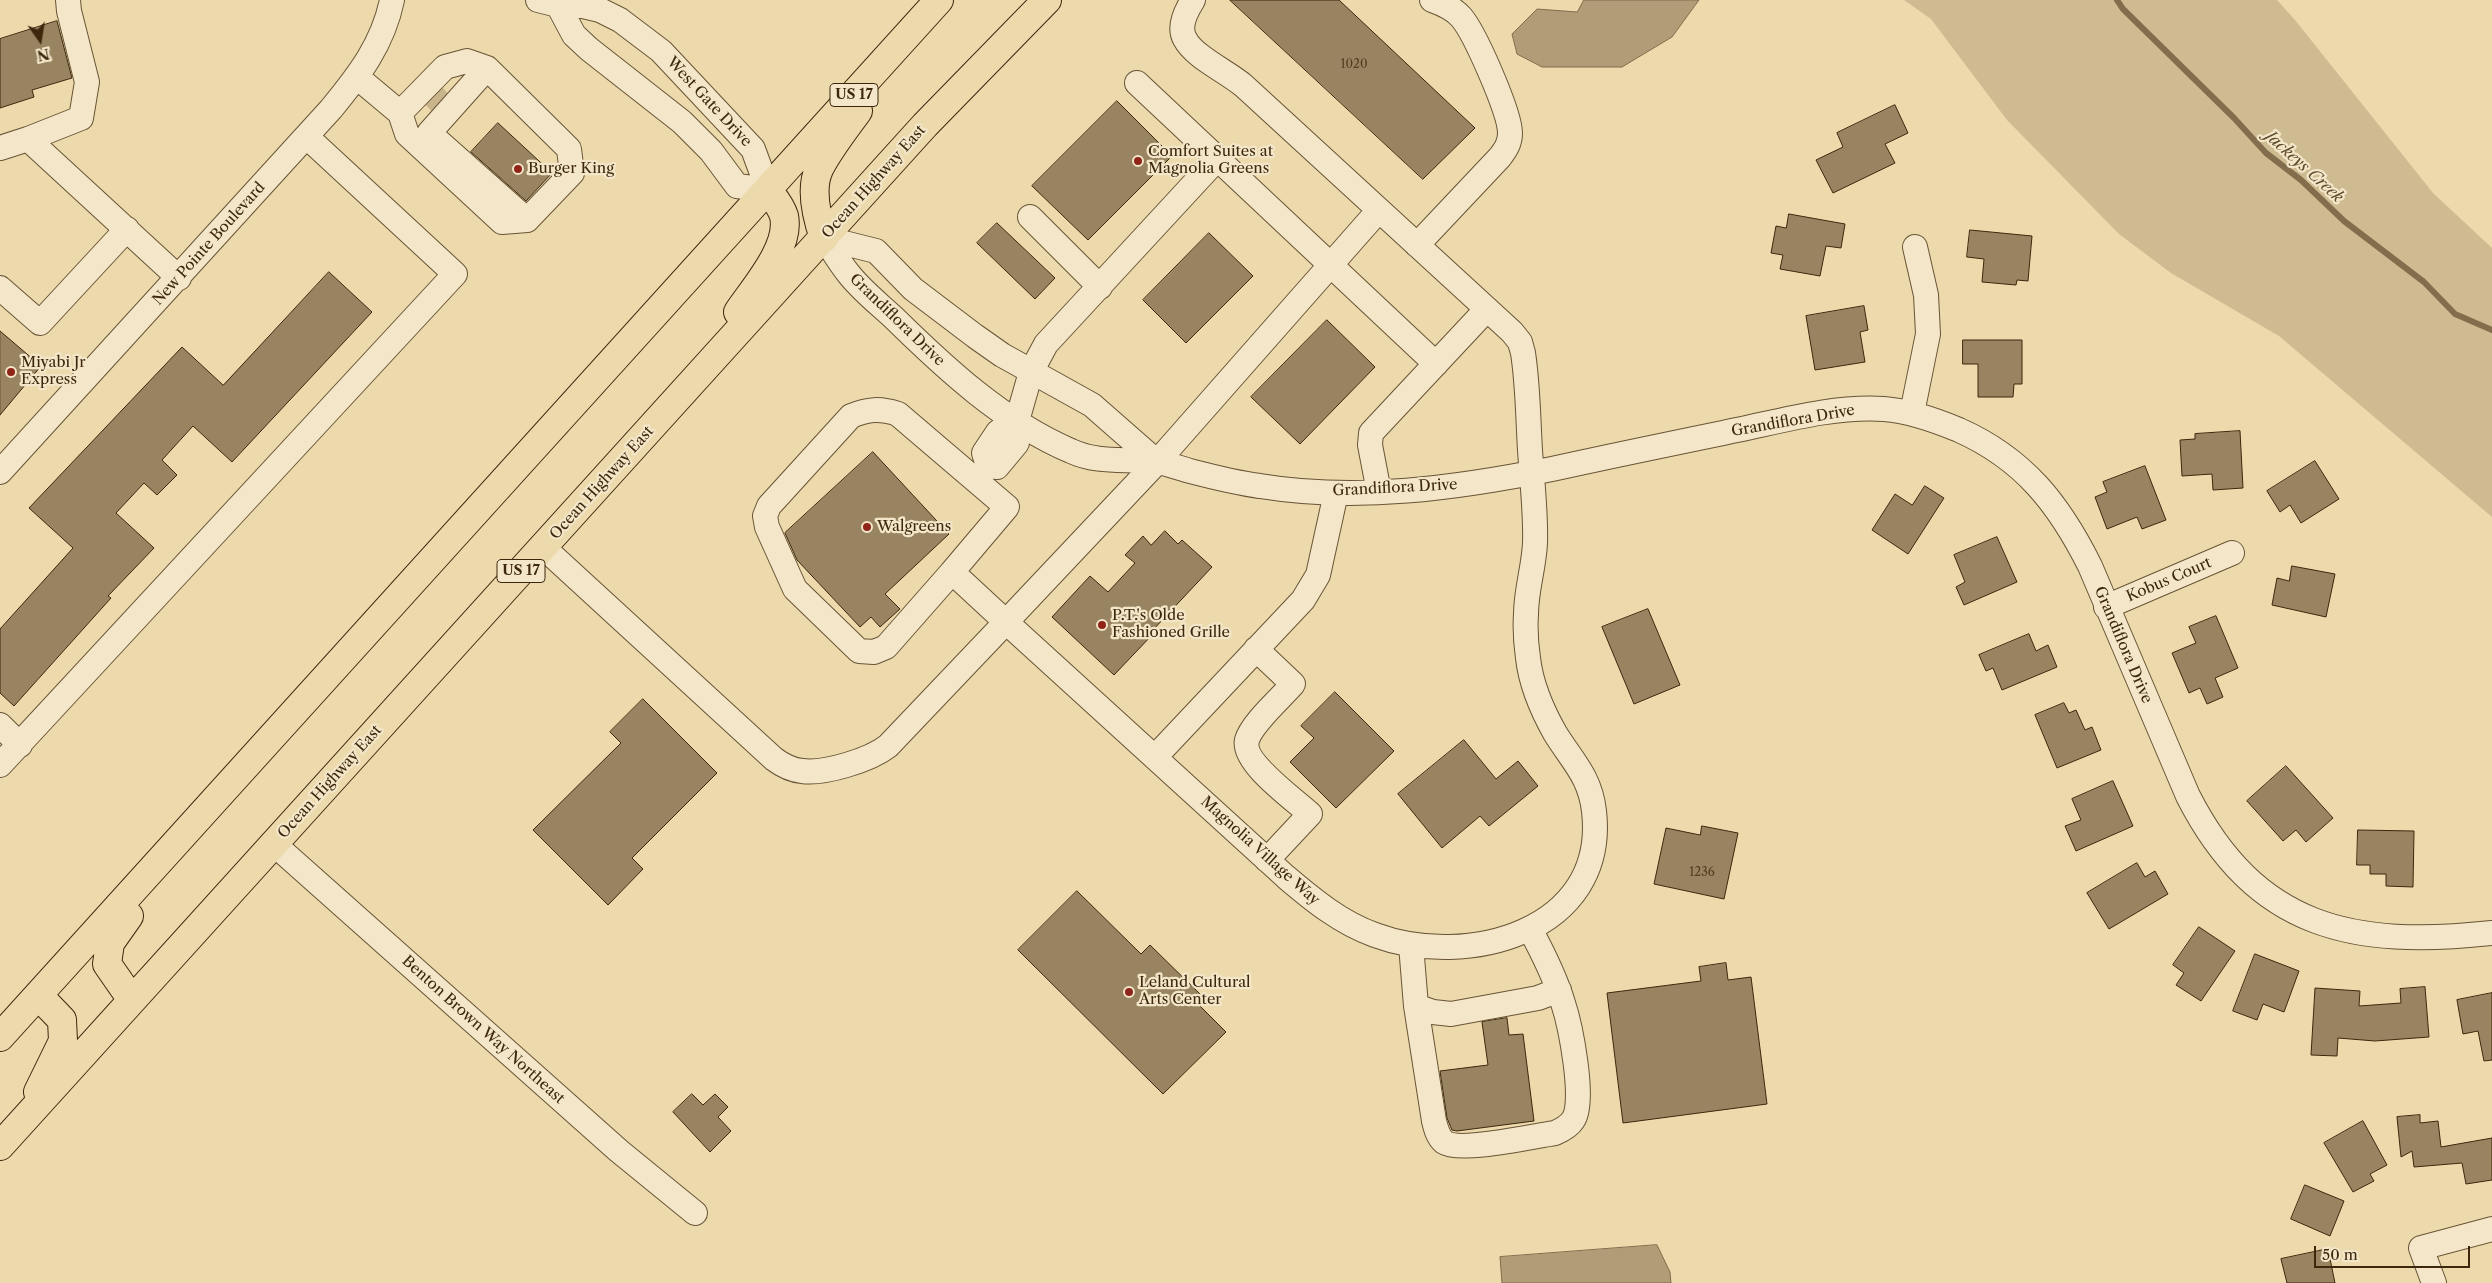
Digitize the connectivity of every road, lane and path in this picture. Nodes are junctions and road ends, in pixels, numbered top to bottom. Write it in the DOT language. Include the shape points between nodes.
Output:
graph roads {
  1 [pos="68,0"];
  2 [pos="392,0"];
  3 [pos="939,0"];
  4 [pos="1047,0"];
  5 [pos="1193,0"];
  6 [pos="1432,0"];
  7 [pos="552,2"];
  8 [pos="910,32"];
  9 [pos="481,74"];
  10 [pos="357,77"];
  11 [pos="1137,83"];
  12 [pos="446,85"];
  13 [pos="425,104"];
  14 [pos="400,113"];
  15 [pos="429,133"];
  16 [pos="307,137"];
  17 [pos="28,139"];
  18 [pos="0,148"];
  19 [pos="1217,159"];
  20 [pos="768,190"];
  21 [pos="1379,210"];
  22 [pos="1030,217"];
  23 [pos="527,220"];
  24 [pos="127,229"];
  25 [pos="824,238"];
  26 [pos="1417,245"];
  27 [pos="1915,246"];
  28 [pos="1330,265"];
  29 [pos="179,278"];
  30 [pos="1100,286"];
  31 [pos="0,288"];
  32 [pos="1487,309"];
  33 [pos="1436,364"];
  34 [pos="1031,372"];
  35 [pos="672,406"];
  36 [pos="1912,413"];
  37 [pos="1017,421"];
  38 [pos="4,460"];
  39 [pos="1157,462"];
  40 [pos="982,473"];
  41 [pos="1532,473"];
  42 [pos="1379,492"];
  43 [pos="1336,493"];
  44 [pos="543,547"];
  45 [pos="2232,553"];
  46 [pos="952,572"];
  47 [pos="2106,607"];
  48 [pos="1006,622"];
  49 [pos="1256,648"];
  50 [pos="0,725"];
  51 [pos="20,744"];
  52 [pos="1155,756"];
  53 [pos="0,766"];
  54 [pos="198,819"];
  55 [pos="274,844"];
  56 [pos="1268,860"];
  57 [pos="1530,929"];
  58 [pos="2492,933"];
  59 [pos="1411,944"];
  60 [pos="1558,990"];
  61 [pos="38,995"];
  62 [pos="132,1000"];
  63 [pos="1416,1006"];
  64 [pos="0,1037"];
  65 [pos="26,1118"];
  66 [pos="0,1146"];
  67 [pos="695,1213"];
  68 [pos="2492,1229"];
  69 [pos="2434,1283"];
  1 -- 17 [label="street" via="87,82 81,118"];
  2 -- 10 [label="street, New Pointe Boulevard" via="384,29"];
  3 -- 8 [label="highway, US 17"];
  4 -- 25 [label="highway, Ocean Highway East / US 17" via="925,125"];
  5 -- 21 [label="street, Magnolia Village Way" via="1184,18 1182,30 1185,40 1232,76"];
  6 -- 26 [label="street" via="1453,10 1469,30 1506,111 1510,134 1509,145 1500,157"];
  7 -- 20 [label="street, West Gate Drive" via="574,35 589,50 689,128 722,163 737,186"];
  7 -- 20 [label="street, West Gate Drive" via="600,10 620,20 661,51 753,149"];
  8 -- 20 [label="highway, US 17"];
  8 -- 25 [label="highway" via="818,170 817,217"];
  9 -- 12 [label="street"];
  9 -- 14 [label="street" via="467,61 445,67"];
  9 -- 15 [label="street"];
  9 -- 23 [label="street" via="569,149 572,173"];
  10 -- 14 [label="street"];
  10 -- 16 [label="street, New Pointe Boulevard"];
  11 -- 19 [label="street"];
  13 -- 15 [label="street" via="419,120"];
  14 -- 23 [label="street" via="407,134 502,222"];
  15 -- 23 [label="street"];
  16 -- 29 [label="street, New Pointe Boulevard"];
  16 -- 51 [label="street" via="456,274"];
  17 -- 18 [label="street"];
  17 -- 24 [label="street"];
  19 -- 28 [label="street"];
  19 -- 30 [label="street"];
  20 -- 35 [label="highway" via="781,208 784,219 785,230 777,253"];
  20 -- 54 [label="highway, US 17"];
  21 -- 26 [label="street, Magnolia Village Way"];
  21 -- 28 [label="street"];
  22 -- 30 [label="street"];
  24 -- 29 [label="street"];
  24 -- 31 [label="street" via="40,324"];
  25 -- 34 [label="street, Grandiflora Drive" via="876,252 914,289 1002,355"];
  25 -- 35 [label="highway, Ocean Highway East / US 17"];
  25 -- 37 [label="street, Grandiflora Drive" via="849,275 945,367"];
  26 -- 32 [label="street, Magnolia Village Way"];
  27 -- 36 [label="street" via="1926,294 1928,334"];
  28 -- 33 [label="street"];
  28 -- 39 [label="street"];
  29 -- 38 [label="street, New Pointe Boulevard"];
  30 -- 34 [label="street" via="1046,344"];
  32 -- 33 [label="street"];
  32 -- 41 [label="street, Magnolia Village Way" via="1520,342"];
  33 -- 42 [label="street" via="1371,433"];
  34 -- 37 [label="street"];
  34 -- 39 [label="street, Grandiflora Drive" via="1092,405"];
  35 -- 44 [label="highway, Ocean Highway East / US 17"];
  36 -- 41 [label="street, Grandiflora Drive" via="1852,409 1817,414"];
  36 -- 47 [label="street, Grandiflora Drive" via="1978,439 2031,478 2056,506 2075,537"];
  37 -- 39 [label="street, Grandiflora Drive" via="1073,453 1116,462"];
  37 -- 40 [label="street" via="1017,442 997,467"];
  39 -- 43 [label="street, Grandiflora Drive" via="1259,486"];
  39 -- 48 [label="street"];
  40 -- 46 [label="street" via="1007,507"];
  40 -- 46 [label="street" via="898,414 884,409 867,410 851,416 769,506 765,516 795,589 859,650 874,652 886,647"];
  41 -- 42 [label="street, Grandiflora Drive" via="1465,485"];
  41 -- 57 [label="street, Magnolia Village Way" via="1535,540 1526,613 1528,659 1538,699 1546,716 1587,782 1595,830 1593,848 1577,887 1550,916"];
  42 -- 43 [label="street, Grandiflora Drive"];
  43 -- 49 [label="street" via="1318,575 1312,587"];
  44 -- 48 [label="street" via="774,759 803,772 876,755"];
  44 -- 55 [label="highway, Ocean Highway East / US 17"];
  45 -- 47 [label="street, Kobus Court"];
  46 -- 48 [label="street, Magnolia Village Way"];
  47 -- 58 [label="street, Grandiflora Drive" via="2201,822 2238,870 2259,889 2306,918 2368,935 2444,938"];
  48 -- 52 [label="street, Magnolia Village Way"];
  49 -- 52 [label="street"];
  49 -- 56 [label="street" via="1293,684 1254,728 1247,741 1248,749 1257,766 1310,814"];
  50 -- 51 [label="street"];
  51 -- 53 [label="street"];
  52 -- 56 [label="street, Magnolia Village Way"];
  54 -- 61 [label="highway, US 17"];
  54 -- 62 [label="highway" via="110,943 107,964"];
  55 -- 62 [label="highway, Ocean Highway East / US 17"];
  55 -- 67 [label="street, Benton Brown Way Northeast" via="619,1151"];
  56 -- 59 [label="street, Magnolia Village Way" via="1309,897 1342,920 1374,935"];
  57 -- 59 [label="street, Magnolia Village Way" via="1468,946"];
  57 -- 60 [label="street"];
  59 -- 63 [label="street"];
  60 -- 63 [label="street" via="1538,998 1451,1014"];
  60 -- 63 [label="street" via="1567,1016 1579,1090 1574,1119 1555,1133 1461,1147 1450,1145 1438,1136"];
  61 -- 64 [label="highway, US 17"];
  61 -- 65 [label="highway" via="62,1020 63,1040"];
  62 -- 65 [label="highway, Ocean Highway East / US 17"];
  65 -- 66 [label="highway, Ocean Highway East / US 17"];
  68 -- 69 [label="street" via="2421,1248"];
}
